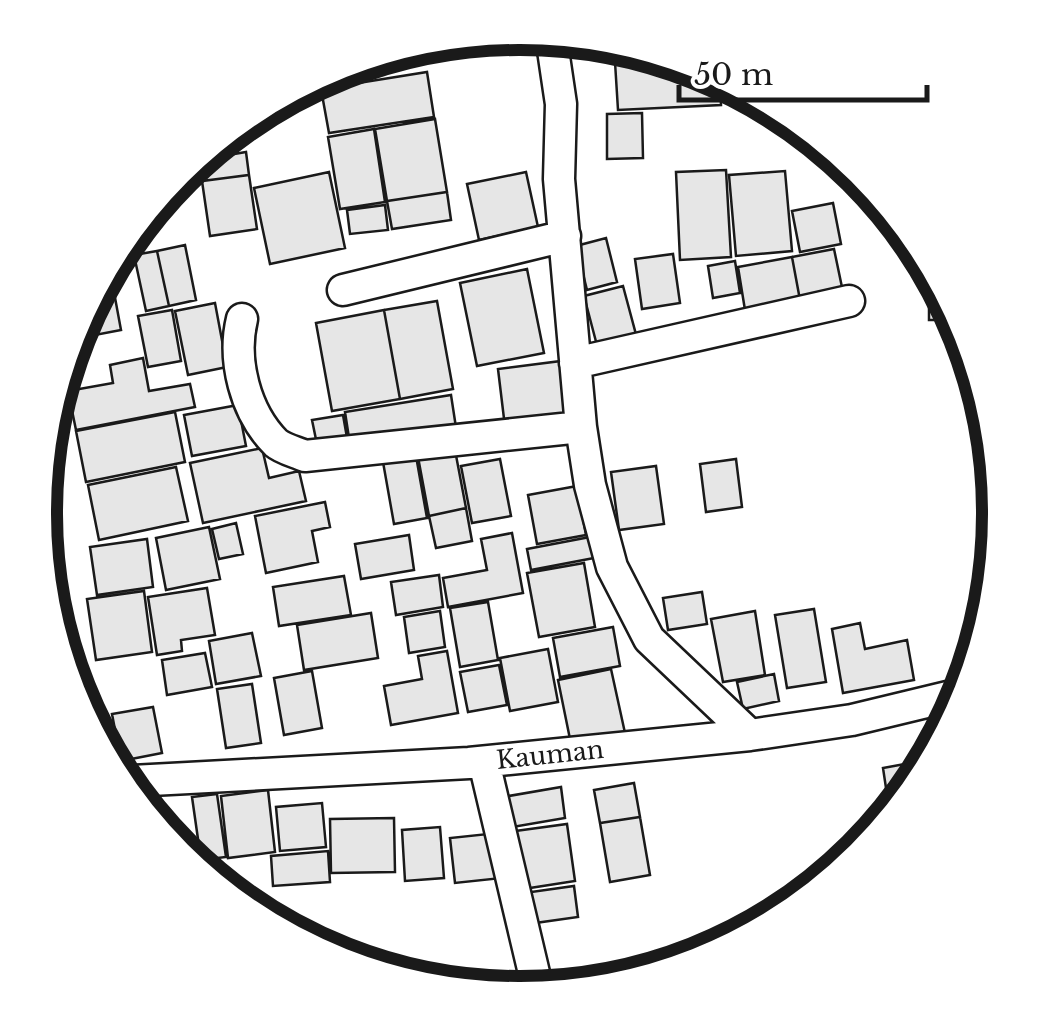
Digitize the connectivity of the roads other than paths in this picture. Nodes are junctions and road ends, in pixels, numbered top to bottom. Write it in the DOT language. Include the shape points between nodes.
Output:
graph roads {
  1 [pos="553,51"];
  2 [pos="565,236"];
  3 [pos="343,290"];
  4 [pos="849,301"];
  5 [pos="242,319"];
  6 [pos="575,363"];
  7 [pos="581,427"];
  8 [pos="944,698"];
  9 [pos="750,735"];
  10 [pos="484,762"];
  11 [pos="142,780"];
  12 [pos="535,976"];
  1 -- 2 [label="street"];
  2 -- 3 [label="street"];
  2 -- 6 [label="street"];
  4 -- 6 [label="street"];
  5 -- 7 [label="street" via="236,344 254,410 278,445 305,456"];
  6 -- 7 [label="street"];
  7 -- 9 [label="street" via="612,567 649,639"];
  8 -- 9 [label="street, Kauman"];
  9 -- 10 [label="street, Kauman"];
  10 -- 11 [label="street, Kauman"];
  10 -- 12 [label="street"];
}
